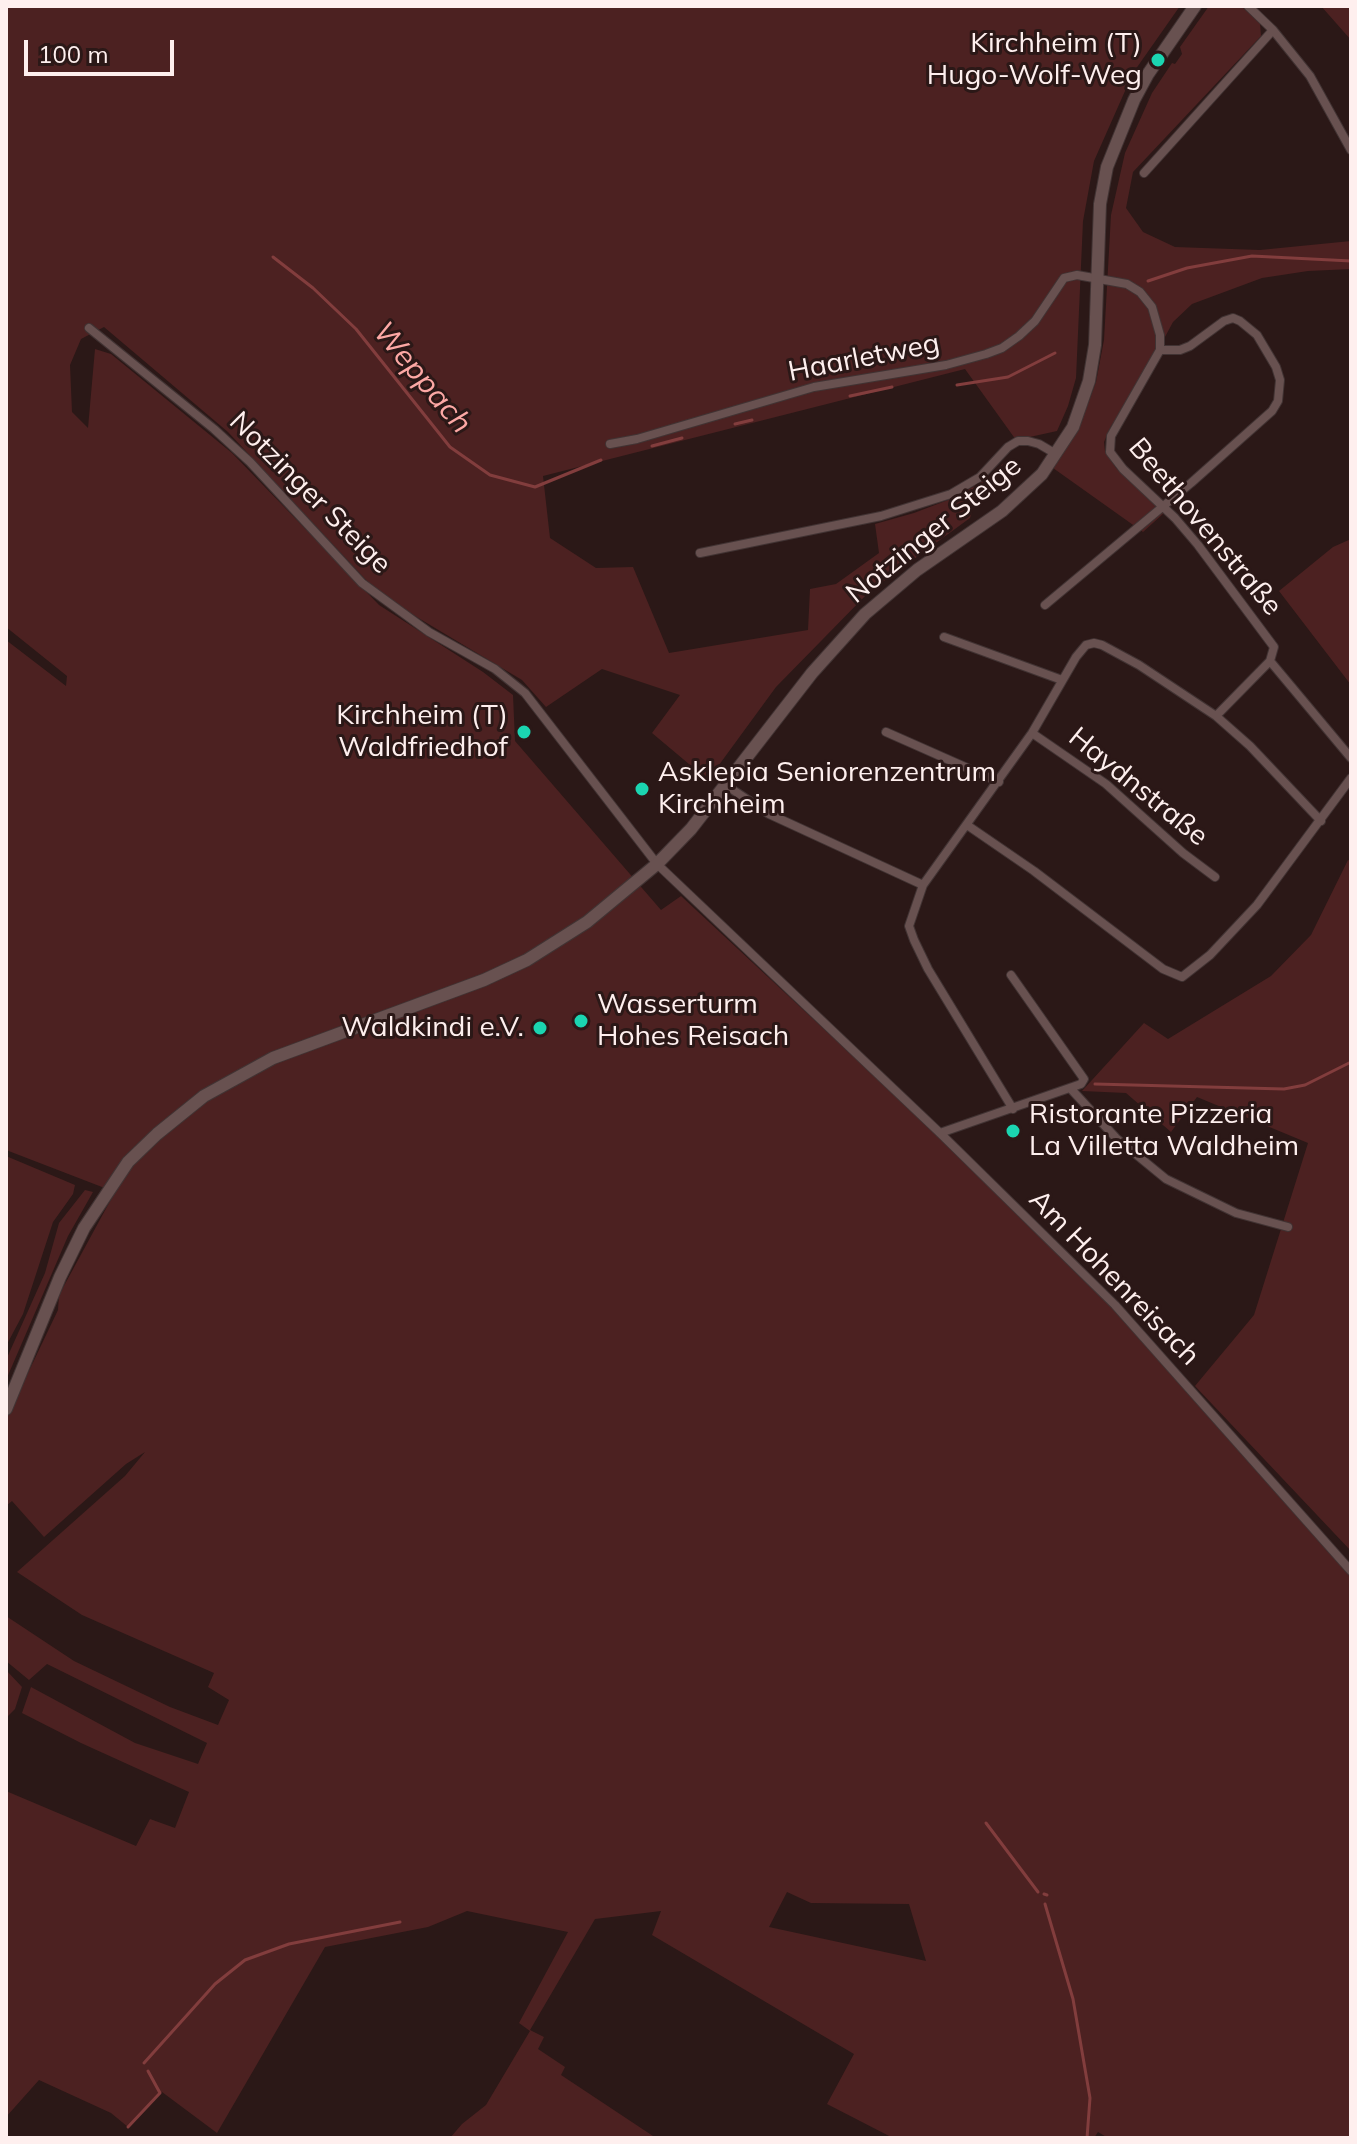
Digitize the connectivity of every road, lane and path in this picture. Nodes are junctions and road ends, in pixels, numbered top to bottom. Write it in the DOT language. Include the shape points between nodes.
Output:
graph roads {
  1 [pos="1195,6"];
  2 [pos="1248,6"];
  3 [pos="1273,30"];
  4 [pos="1351,150"];
  5 [pos="1144,173"];
  6 [pos="1097,278"];
  7 [pos="89,328"];
  8 [pos="1160,350"];
  9 [pos="610,444"];
  10 [pos="1056,454"];
  11 [pos="1163,507"];
  12 [pos="700,553"];
  13 [pos="1045,605"];
  14 [pos="944,637"];
  15 [pos="1270,661"];
  16 [pos="1062,680"];
  17 [pos="1216,716"];
  18 [pos="886,732"];
  19 [pos="1032,733"];
  20 [pos="1351,758"];
  21 [pos="1351,778"];
  22 [pos="999,782"];
  23 [pos="727,786"];
  24 [pos="1321,821"];
  25 [pos="967,825"];
  26 [pos="657,864"];
  27 [pos="1215,877"];
  28 [pos="923,885"];
  29 [pos="1011,975"];
  30 [pos="1071,1089"];
  31 [pos="1013,1109"];
  32 [pos="940,1133"];
  33 [pos="1288,1227"];
  34 [pos="6,1409"];
  35 [pos="1351,1571"];
  1 -- 6 [label="main road, Notzinger Steige" via="1148,74 1116,141 1100,204"];
  2 -- 3 [label="street"];
  3 -- 4 [label="street" via="1310,76"];
  3 -- 5 [label="street"];
  6 -- 8 [label="street" via="1140,292 1157,320"];
  6 -- 9 [label="street, Haarletweg" via="1064,278 1035,321 986,354 814,387"];
  6 -- 10 [label="main road, Notzinger Steige" via="1095,345 1084,402"];
  7 -- 26 [label="street, Notzinger Steige" via="250,462 362,583 525,693"];
  8 -- 11 [label="street, Beethovenstraße" via="1109,443 1114,460"];
  8 -- 11 [label="street" via="1190,346 1233,318 1264,345 1280,390 1272,411"];
  10 -- 12 [label="street" via="1018,441 980,477 951,494 881,516"];
  10 -- 23 [label="main road, Notzinger Steige" via="1018,498 865,614 812,673"];
  11 -- 13 [label="street"];
  11 -- 15 [label="street, Beethovenstraße" via="1270,639"];
  14 -- 16 [label="street"];
  15 -- 17 [label="street, Beethovenstraße"];
  15 -- 20 [label="street, Beethovenstraße"];
  16 -- 17 [label="street" via="1086,645 1094,643"];
  16 -- 19 [label="street"];
  17 -- 24 [label="street"];
  18 -- 22 [label="street"];
  19 -- 22 [label="street"];
  19 -- 27 [label="street, Haydnstraße" via="1106,784"];
  21 -- 24 [label="street"];
  22 -- 25 [label="street"];
  23 -- 26 [label="main road, Notzinger Steige"];
  23 -- 28 [label="street" via="769,814"];
  24 -- 25 [label="street" via="1257,905 1182,977 1163,969"];
  25 -- 28 [label="street"];
  26 -- 32 [label="street, Am Hohenreisach"];
  26 -- 34 [label="main road, Notzinger Steige" via="540,953 484,980 273,1058 181,1112 128,1162 84,1228"];
  28 -- 31 [label="street" via="909,926 914,940"];
  29 -- 30 [label="street" via="1084,1079"];
  30 -- 31 [label="street"];
  30 -- 33 [label="street" via="1116,1138 1166,1179 1236,1213"];
  31 -- 32 [label="street"];
  32 -- 35 [label="street, Am Hohenreisach" via="1115,1305"];
}
